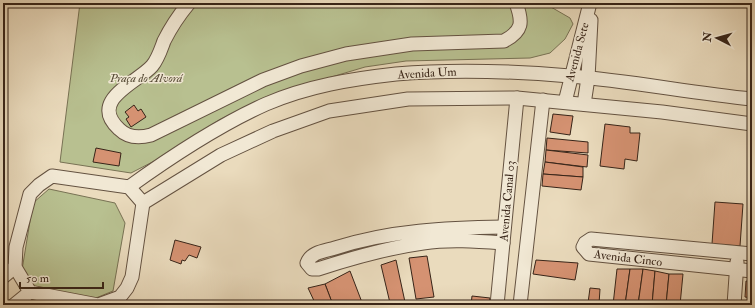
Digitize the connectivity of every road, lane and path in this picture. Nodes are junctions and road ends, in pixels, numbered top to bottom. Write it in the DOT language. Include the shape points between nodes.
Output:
graph roads {
  1 [pos="189,3"];
  2 [pos="516,3"];
  3 [pos="591,3"];
  4 [pos="571,76"];
  5 [pos="588,78"];
  6 [pos="517,98"];
  7 [pos="752,99"];
  8 [pos="543,100"];
  9 [pos="565,102"];
  10 [pos="584,104"];
  11 [pos="752,124"];
  12 [pos="129,187"];
  13 [pos="143,203"];
  14 [pos="504,227"];
  15 [pos="503,244"];
  16 [pos="738,252"];
  17 [pos="752,254"];
  18 [pos="15,267"];
  19 [pos="737,270"];
  20 [pos="752,271"];
  21 [pos="3,277"];
  22 [pos="30,292"];
  23 [pos="123,301"];
  24 [pos="14,305"];
  25 [pos="497,305"];
  26 [pos="520,305"];
  27 [pos="734,305"];
  1 -- 2 [label="street" via="172,26 153,65 111,100 114,124 126,135 151,135 263,80 301,66 346,54 412,44 504,41 514,36 520,28 521,16"];
  3 -- 4 [label="street, Avenida Sete"];
  3 -- 5 [label="street, Avenida Sete"];
  4 -- 5 [label="street, Avenida Um"];
  4 -- 9 [label="street, Avenida Sete"];
  4 -- 12 [label="street, Avenida Um" via="492,71 422,72 352,78 318,86 267,104 211,132"];
  5 -- 7 [label="street, Avenida Um"];
  5 -- 10 [label="street, Avenida Sete"];
  6 -- 8 [label="street"];
  6 -- 13 [label="street" via="408,99 329,110 273,131 221,155"];
  6 -- 14 [label="street, Avenida Canal 03"];
  8 -- 9 [label="street"];
  8 -- 26 [label="street, Avenida Canal 03"];
  9 -- 10 [label="street"];
  10 -- 11 [label="street"];
  12 -- 13 [label="street"];
  12 -- 18 [label="street" via="62,176 52,176 45,180 30,194 16,247"];
  13 -- 23 [label="street" via="132,277"];
  14 -- 15 [label="street, Avenida Canal 03"];
  14 -- 15 [label="street" via="440,228 395,234 358,241 315,254 307,263 312,269 318,269 375,252 424,242 467,240"];
  15 -- 25 [label="street, Avenida Canal 03"];
  16 -- 17 [label="street, Avenida Cinco"];
  16 -- 19 [label="street"];
  16 -- 19 [label="street, Avenida Cinco" via="591,239 584,247 589,254"];
  18 -- 21 [label="street"];
  18 -- 22 [label="street"];
  19 -- 20 [label="street, Avenida Cinco"];
  19 -- 27 [label="street"];
  22 -- 23 [label="street" via="98,305"];
  22 -- 24 [label="street"];
}
